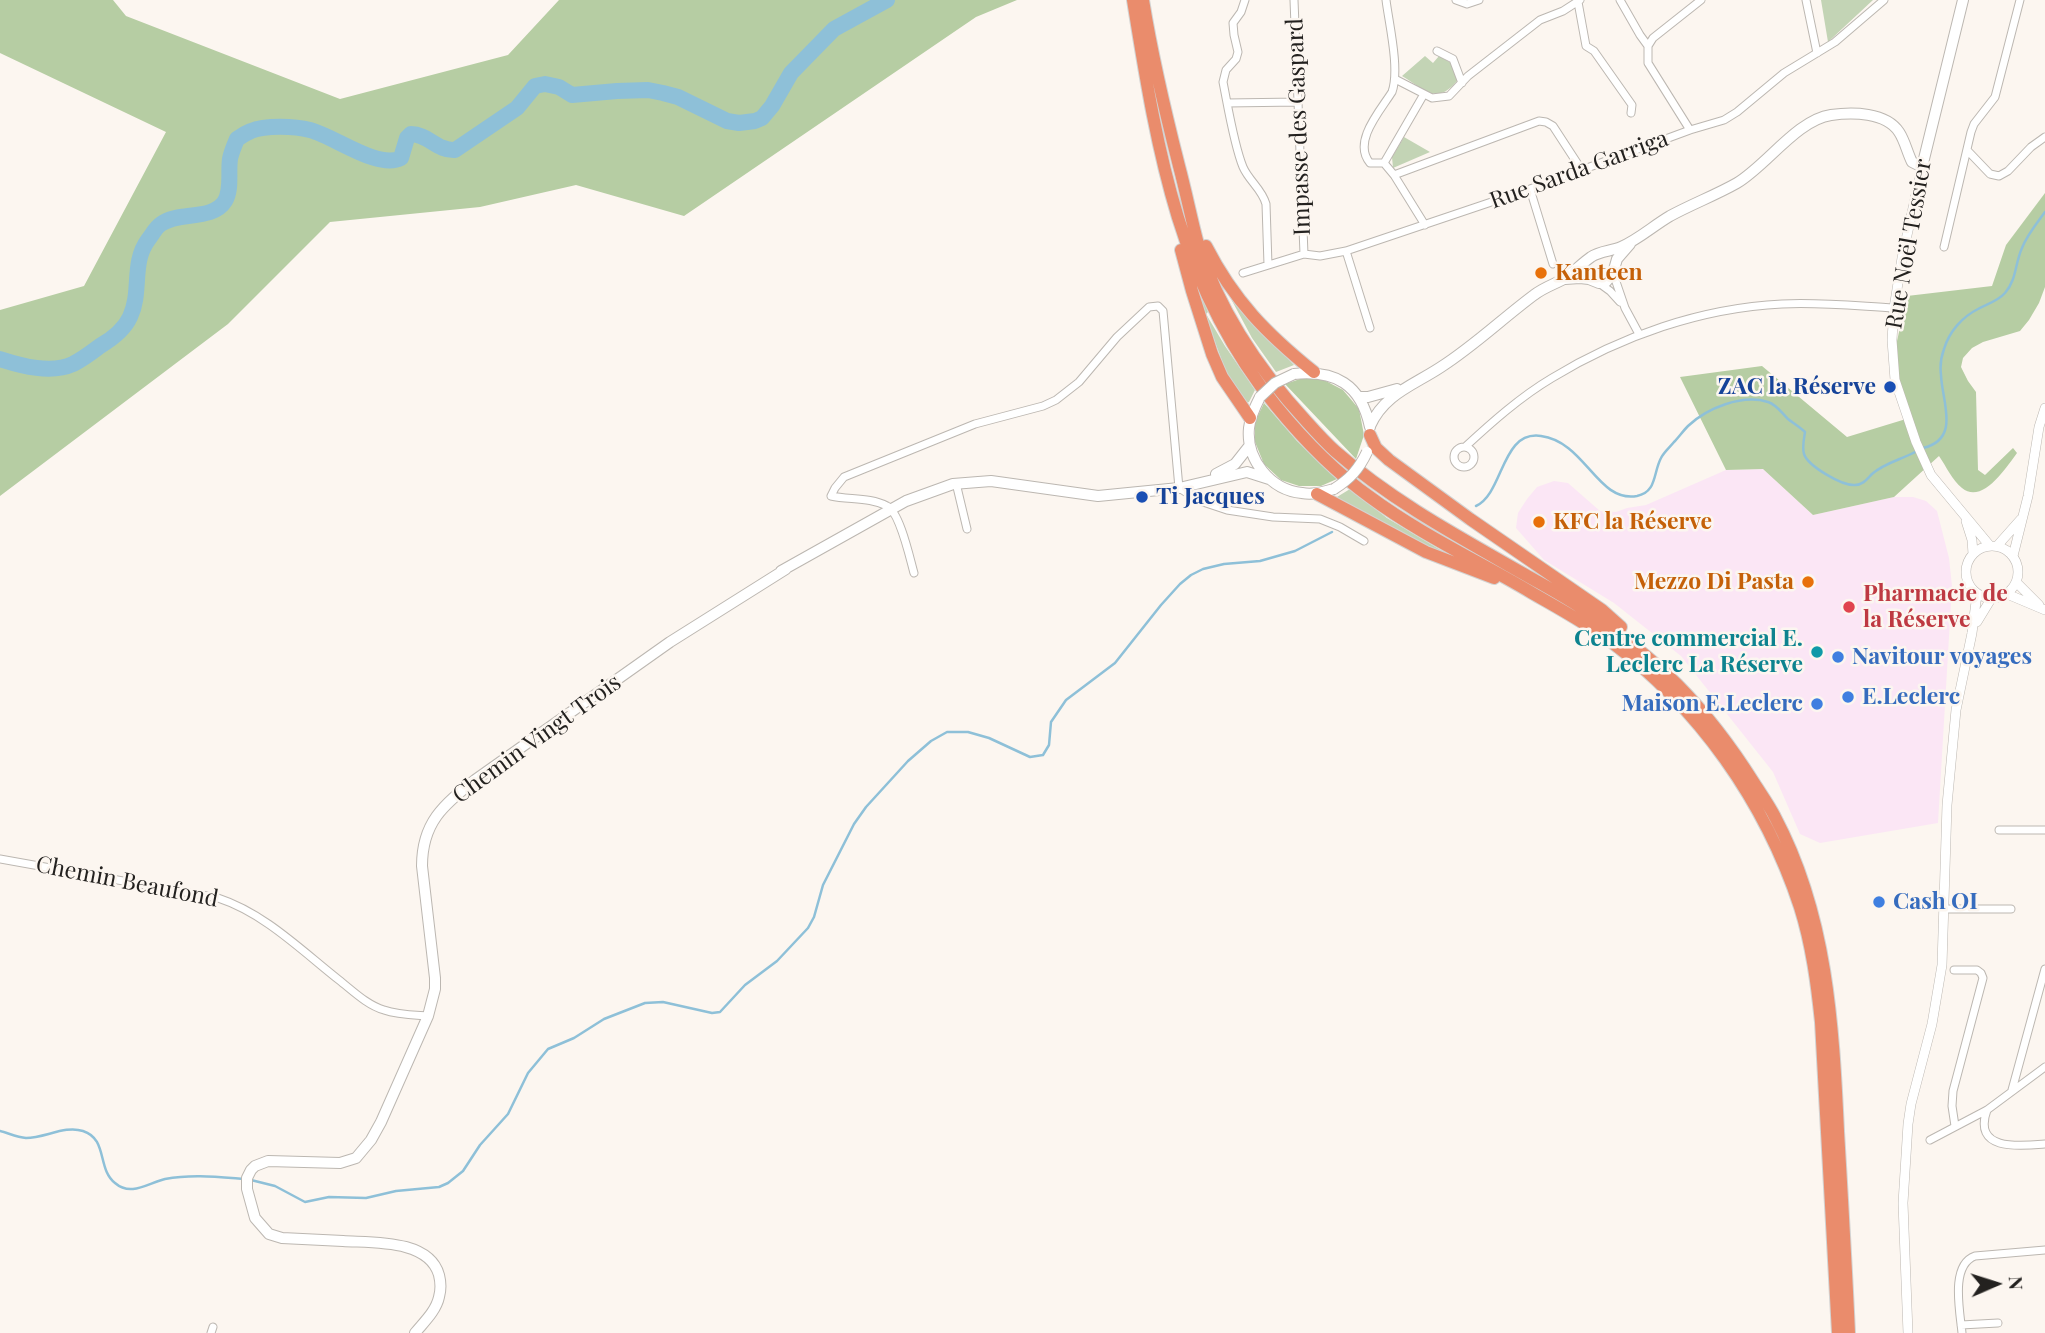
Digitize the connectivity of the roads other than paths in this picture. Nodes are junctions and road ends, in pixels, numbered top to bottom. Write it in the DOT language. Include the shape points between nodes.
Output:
graph roads {
  1 [pos="1133,0"];
  2 [pos="1143,0"];
  3 [pos="1245,0"];
  4 [pos="1294,0"];
  5 [pos="1386,0"];
  6 [pos="1456,0"];
  7 [pos="1479,0"];
  8 [pos="1620,0"];
  9 [pos="1701,0"];
  10 [pos="1806,0"];
  11 [pos="1884,0"];
  12 [pos="1963,0"];
  13 [pos="2020,0"];
  14 [pos="1579,1"];
  15 [pos="1143,33"];
  16 [pos="1648,46"];
  17 [pos="1437,51"];
  18 [pos="1817,53"];
  19 [pos="1395,79"];
  20 [pos="1462,83"];
  21 [pos="1424,94"];
  22 [pos="1297,102"];
  23 [pos="1227,103"];
  24 [pos="1631,113"];
  25 [pos="1154,127"];
  26 [pos="1690,130"];
  27 [pos="2045,137"];
  28 [pos="1967,150"];
  29 [pos="1384,163"];
  30 [pos="1922,167"];
  31 [pos="1581,169"];
  32 [pos="1394,175"];
  33 [pos="1530,189"];
  34 [pos="1186,194"];
  35 [pos="1424,225"];
  36 [pos="1634,240"];
  37 [pos="1944,247"];
  38 [pos="1346,251"];
  39 [pos="1304,254"];
  40 [pos="1598,254"];
  41 [pos="1586,262"];
  42 [pos="1553,264"];
  43 [pos="1268,265"];
  44 [pos="1613,270"];
  45 [pos="1243,273"];
  46 [pos="1561,280"];
  47 [pos="1594,281"];
  48 [pos="1625,308"];
  49 [pos="1894,308"];
  50 [pos="1370,328"];
  51 [pos="1639,334"];
  52 [pos="1314,372"];
  53 [pos="1406,386"];
  54 [pos="1359,397"];
  55 [pos="2045,408"];
  56 [pos="1250,418"];
  57 [pos="1370,431"];
  58 [pos="1250,445"];
  59 [pos="1465,447"];
  60 [pos="1269,479"];
  61 [pos="1199,482"];
  62 [pos="956,483"];
  63 [pos="1179,488"];
  64 [pos="1317,494"];
  65 [pos="892,509"];
  66 [pos="1965,516"];
  67 [pos="2022,517"];
  68 [pos="967,529"];
  69 [pos="1364,541"];
  70 [pos="1993,546"];
  71 [pos="1973,554"];
  72 [pos="2013,556"];
  73 [pos="914,573"];
  74 [pos="2017,583"];
  75 [pos="1532,592"];
  76 [pos="1977,594"];
  77 [pos="2007,594"];
  78 [pos="1991,599"];
  79 [pos="2044,609"];
  80 [pos="1972,633"];
  81 [pos="1637,646"];
  82 [pos="1999,830"];
  83 [pos="2045,830"];
  84 [pos="0,859"];
  85 [pos="1944,909"];
  86 [pos="2011,909"];
  87 [pos="2045,969"];
  88 [pos="1954,970"];
  89 [pos="2044,978"];
  90 [pos="428,1016"];
  91 [pos="2045,1067"];
  92 [pos="2012,1090"];
  93 [pos="1987,1110"];
  94 [pos="1955,1126"];
  95 [pos="1930,1139"];
  96 [pos="2045,1144"];
  97 [pos="2045,1250"];
  98 [pos="1998,1323"];
  99 [pos="1961,1329"];
  100 [pos="415,1333"];
  101 [pos="1838,1333"];
  102 [pos="1850,1333"];
  103 [pos="1908,1333"];
  1 -- 15 [label="highway"];
  2 -- 15 [label="highway"];
  3 -- 23 [label="street" via="1233,23 1238,52 1224,76"];
  4 -- 22 [label="street, Impasse des Gaspard"];
  5 -- 19 [label="street"];
  6 -- 7 [label="street" via="1467,4"];
  8 -- 16 [label="street"];
  9 -- 16 [label="street"];
  10 -- 18 [label="street"];
  11 -- 18 [label="street, Rue Sarda Garriga"];
  12 -- 30 [label="main road, Rue Noël Tessier"];
  13 -- 28 [label="street" via="1995,97 1974,124"];
  14 -- 20 [label="street" via="1540,20"];
  14 -- 24 [label="street" via="1586,46 1632,106"];
  15 -- 25 [label="highway"];
  15 -- 34 [label="highway"];
  16 -- 26 [label="street" via="1648,62"];
  17 -- 20 [label="street" via="1453,59"];
  18 -- 26 [label="street, Rue Sarda Garriga" via="1737,112"];
  19 -- 21 [label="street"];
  19 -- 29 [label="street" via="1364,140 1370,163"];
  20 -- 21 [label="street" via="1449,96"];
  21 -- 29 [label="street"];
  22 -- 23 [label="street"];
  22 -- 39 [label="street, Impasse des Gaspard"];
  23 -- 43 [label="street" via="1241,162 1266,204"];
  25 -- 56 [label="highway" via="1170,210 1212,354"];
  25 -- 75 [label="highway" via="1174,206 1212,306 1238,353 1276,405 1368,496"];
  26 -- 31 [label="street, Rue Sarda Garriga"];
  27 -- 28 [label="street" via="1998,176 1990,174"];
  28 -- 37 [label="street"];
  29 -- 32 [label="street"];
  30 -- 36 [label="main road" via="1912,162 1900,134 1889,122 1849,113 1827,116 1801,128 1737,183 1670,216"];
  30 -- 49 [label="street, Rue Noël Tessier"];
  31 -- 32 [label="street" via="1553,127 1539,121"];
  31 -- 33 [label="street, Rue Sarda Garriga"];
  32 -- 35 [label="street"];
  33 -- 35 [label="street, Rue Sarda Garriga"];
  33 -- 42 [label="street"];
  34 -- 52 [label="highway" via="1228,286 1281,345"];
  34 -- 81 [label="highway" via="1203,257 1236,328 1294,409 1332,449 1424,517 1577,605"];
  35 -- 38 [label="street, Rue Sarda Garriga"];
  36 -- 40 [label="main road"];
  36 -- 44 [label="main road"];
  38 -- 39 [label="street, Rue Sarda Garriga"];
  38 -- 50 [label="street"];
  39 -- 43 [label="street, Rue Sarda Garriga"];
  40 -- 41 [label="main road"];
  40 -- 44 [label="main road" via="1608,257"];
  41 -- 46 [label="main road"];
  41 -- 47 [label="main road" via="1585,269"];
  43 -- 45 [label="street, Rue Sarda Garriga"];
  44 -- 47 [label="main road" via="1606,282"];
  44 -- 48 [label="street"];
  46 -- 47 [label="main road"];
  46 -- 53 [label="main road" via="1534,295 1442,366"];
  47 -- 48 [label="street"];
  48 -- 51 [label="street"];
  49 -- 51 [label="street" via="1756,306 1686,319"];
  49 -- 66 [label="street, Rue Noël Tessier" via="1895,380 1916,442 1931,475"];
  51 -- 59 [label="street" via="1550,379"];
  52 -- 54 [label="main road" via="1331,376"];
  52 -- 56 [label="main road, bridge" via="1294,374 1275,383 1260,397"];
  53 -- 54 [label="main road"];
  53 -- 57 [label="main road" via="1374,415"];
  54 -- 57 [label="main road"];
  55 -- 67 [label="street"];
  56 -- 58 [label="main road"];
  57 -- 64 [label="main road, bridge" via="1360,467 1334,489"];
  57 -- 81 [label="highway" via="1376,448 1388,460 1602,610"];
  58 -- 60 [label="main road"];
  58 -- 61 [label="main road, Chemin Vingt Trois" via="1235,464"];
  60 -- 61 [label="main road, Chemin Vingt Trois" via="1247,472"];
  60 -- 64 [label="main road" via="1283,488"];
  61 -- 63 [label="main road, Chemin Vingt Trois"];
  62 -- 63 [label="main road, Chemin Vingt Trois" via="990,481 1098,496"];
  62 -- 65 [label="main road, Chemin Vingt Trois"];
  62 -- 68 [label="street"];
  63 -- 65 [label="street" via="1163,312 1154,305 1056,400 975,424 844,477 831,496"];
  63 -- 69 [label="street" via="1227,510 1320,519"];
  64 -- 75 [label="highway" via="1426,552"];
  65 -- 73 [label="street"];
  65 -- 90 [label="main road, Chemin Vingt Trois" via="670,642 445,805 430,824 422,852 435,978"];
  66 -- 70 [label="street, Rue Noël Tessier"];
  66 -- 71 [label="street, Rue Noël Tessier"];
  67 -- 70 [label="street"];
  67 -- 72 [label="street"];
  70 -- 71 [label="street"];
  70 -- 72 [label="street"];
  71 -- 76 [label="street" via="1966,577"];
  72 -- 74 [label="street"];
  74 -- 77 [label="street"];
  74 -- 79 [label="street"];
  75 -- 101 [label="highway" via="1608,639 1665,688 1702,728 1740,779 1784,866 1800,909 1820,1010"];
  76 -- 78 [label="street"];
  76 -- 80 [label="street"];
  77 -- 78 [label="street"];
  77 -- 79 [label="street"];
  78 -- 80 [label="street"];
  80 -- 85 [label="street" via="1956,710"];
  81 -- 102 [label="highway" via="1702,710 1733,750 1775,817 1807,893 1819,938 1833,1033"];
  82 -- 83 [label="street"];
  84 -- 90 [label="street, Chemin Beaufond" via="236,904 280,932 373,1006"];
  85 -- 86 [label="street"];
  85 -- 103 [label="street" via="1939,985 1907,1138 1903,1230"];
  87 -- 89 [label="street"];
  88 -- 94 [label="street" via="1976,970 1983,978 1953,1091"];
  89 -- 92 [label="street"];
  90 -- 100 [label="main road, Chemin Vingt Trois" via="381,1122 356,1158 340,1163 268,1161 255,1166 247,1178 255,1218 269,1234 386,1243 429,1259 439,1277 439,1299"];
  91 -- 92 [label="street"];
  92 -- 93 [label="street"];
  93 -- 94 [label="street"];
  93 -- 96 [label="street" via="1987,1133 1997,1143 2015,1147"];
  94 -- 95 [label="street"];
  97 -- 99 [label="street" via="1968,1259 1958,1282"];
  98 -- 99 [label="street"];
}
